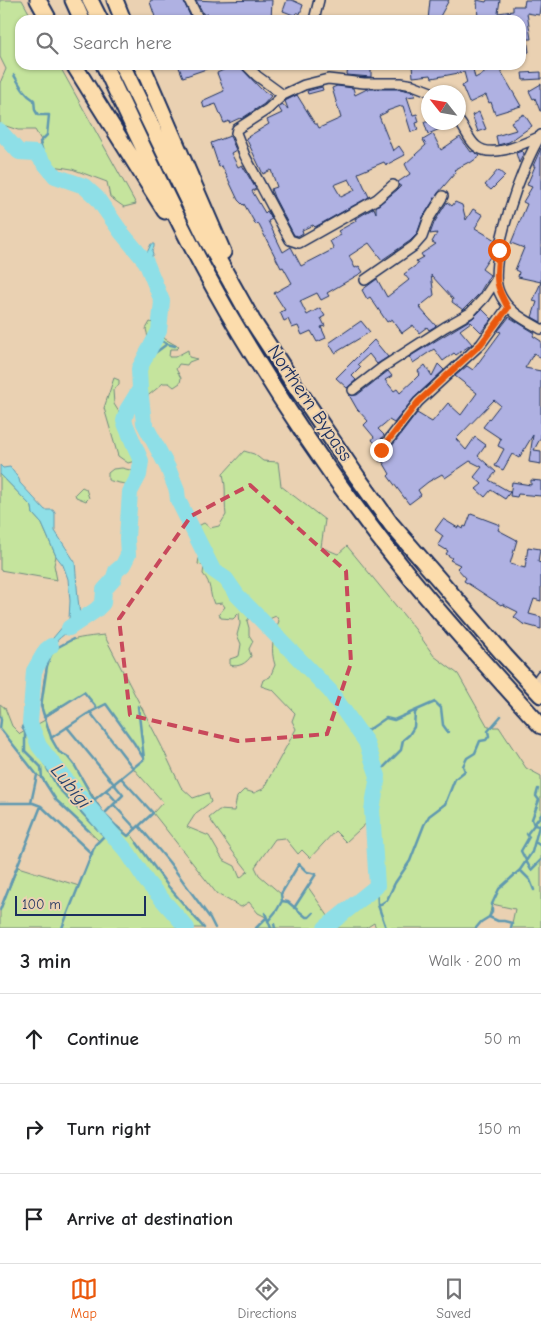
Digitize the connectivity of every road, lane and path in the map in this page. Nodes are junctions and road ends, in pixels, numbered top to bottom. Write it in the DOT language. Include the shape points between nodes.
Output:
graph roads {
  1 [pos="38,0"];
  2 [pos="73,0"];
  3 [pos="90,0"];
  4 [pos="115,0"];
  5 [pos="189,0"];
  6 [pos="319,0"];
  7 [pos="46,15"];
  8 [pos="80,15"];
  9 [pos="98,15"];
  10 [pos="121,15"];
  11 [pos="196,15"];
  12 [pos="315,15"];
  13 [pos="77,70"];
  14 [pos="106,70"];
  15 [pos="124,70"];
  16 [pos="144,70"];
  17 [pos="251,70"];
  18 [pos="421,88"];
  19 [pos="284,95"];
  20 [pos="464,130"];
  21 [pos="541,136"];
  22 [pos="393,185"];
  23 [pos="443,196"];
  24 [pos="365,280"];
  25 [pos="496,280"];
  26 [pos="508,308"];
  27 [pos="252,320"];
  28 [pos="541,329"];
  29 [pos="239,332"];
  30 [pos="353,390"];
  31 [pos="381,450"];
  32 [pos="540,684"];
  33 [pos="541,726"];
  1 -- 7 [label="highway"];
  2 -- 8 [label="highway"];
  3 -- 9 [label="highway"];
  4 -- 10 [label="highway"];
  5 -- 11 [label="street"];
  6 -- 12 [label="street"];
  13 -- 29 [label="highway"];
  14 -- 29 [label="highway, Northern Bypass" via="190,244"];
  15 -- 27 [label="highway, Northern Bypass" via="205,236"];
  16 -- 27 [label="highway"];
  17 -- 19 [label="street"];
  18 -- 19 [label="street" via="401,83 333,79 304,85"];
  19 -- 22 [label="street" via="268,109 240,125 236,133 290,240 299,243 376,199"];
  20 -- 21 [label="street" via="477,147 497,152"];
  21 -- 25 [label="street" via="526,162 514,194 499,250"];
  23 -- 24 [label="street" via="414,246"];
  25 -- 26 [label="street"];
  25 -- 30 [label="street" via="470,313 383,367"];
  26 -- 28 [label="street"];
  26 -- 31 [label="street" via="481,344 418,402"];
  27 -- 32 [label="highway, Northern Bypass" via="392,524 505,656"];
  29 -- 33 [label="highway, Northern Bypass" via="288,410 405,571"];
}
